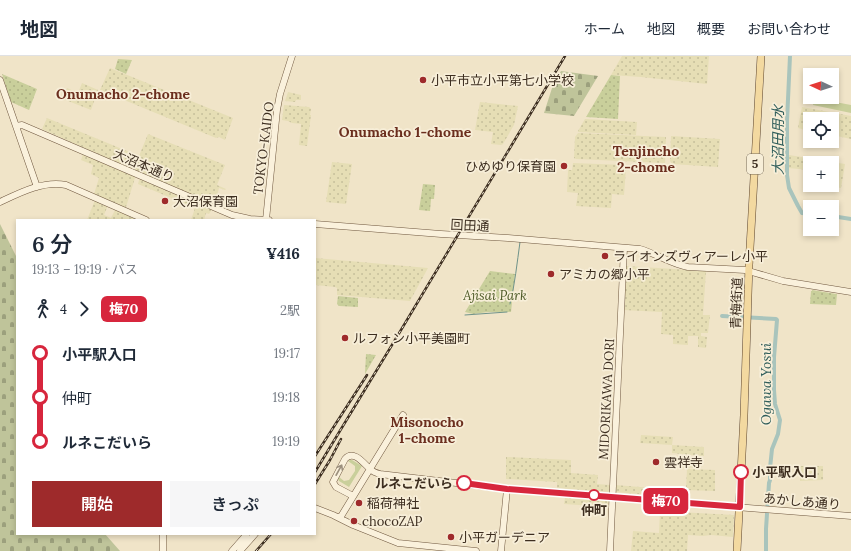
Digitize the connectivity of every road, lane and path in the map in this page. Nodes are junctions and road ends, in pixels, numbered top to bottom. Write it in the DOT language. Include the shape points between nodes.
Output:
graph roads {
  1 [pos="292,56"];
  2 [pos="761,56"];
  3 [pos="0,80"];
  4 [pos="16,126"];
  5 [pos="37,187"];
  6 [pos="0,202"];
  7 [pos="144,219"];
  8 [pos="258,219"];
  9 [pos="267,219"];
  10 [pos="316,224"];
  11 [pos="624,248"];
  12 [pos="749,271"];
  13 [pos="851,292"];
  14 [pos="403,415"];
  15 [pos="369,469"];
  16 [pos="507,489"];
  17 [pos="353,496"];
  18 [pos="612,497"];
  19 [pos="740,507"];
  20 [pos="316,508"];
  21 [pos="851,516"];
  22 [pos="340,518"];
  23 [pos="163,535"];
  24 [pos="246,535"];
  25 [pos="254,535"];
  26 [pos="163,551"];
  27 [pos="232,551"];
  28 [pos="240,551"];
  29 [pos="476,551"];
  30 [pos="501,551"];
  31 [pos="610,551"];
  32 [pos="737,551"];
  1 -- 9 [label="street, TOKYO-KAIDO" via="277,110"];
  2 -- 12 [label="main road, 青梅街道 / 5"];
  3 -- 4 [label="street"];
  4 -- 5 [label="street"];
  4 -- 8 [label="street, 大沼本通り" via="22,125 232,214"];
  5 -- 6 [label="street"];
  5 -- 7 [label="street" via="66,185"];
  10 -- 11 [label="street, 回田通"];
  11 -- 12 [label="street, 回田通" via="640,249 688,267"];
  11 -- 18 [label="street, MIDORIKAWA DORI"];
  12 -- 13 [label="street, 回田通" via="783,281"];
  12 -- 19 [label="main road, 青梅街道 / 5"];
  14 -- 15 [label="street"];
  15 -- 16 [label="street, あかしあ通り" via="380,474"];
  15 -- 17 [label="street"];
  17 -- 15 [label="street, one-way" via="336,487 333,482 344,461 348,456 353,456 365,463"];
  16 -- 18 [label="street, あかしあ通り"];
  16 -- 30 [label="street"];
  17 -- 22 [label="street"];
  18 -- 19 [label="street, あかしあ通り"];
  18 -- 31 [label="street, MIDORIKAWA DORI"];
  19 -- 21 [label="street, あかしあ通り"];
  19 -- 32 [label="main road, 青梅街道 / 5"];
  20 -- 22 [label="street"];
  22 -- 29 [label="street" via="398,543"];
  23 -- 26 [label="street"];
  24 -- 27 [label="street"];
  25 -- 28 [label="street"];
}
